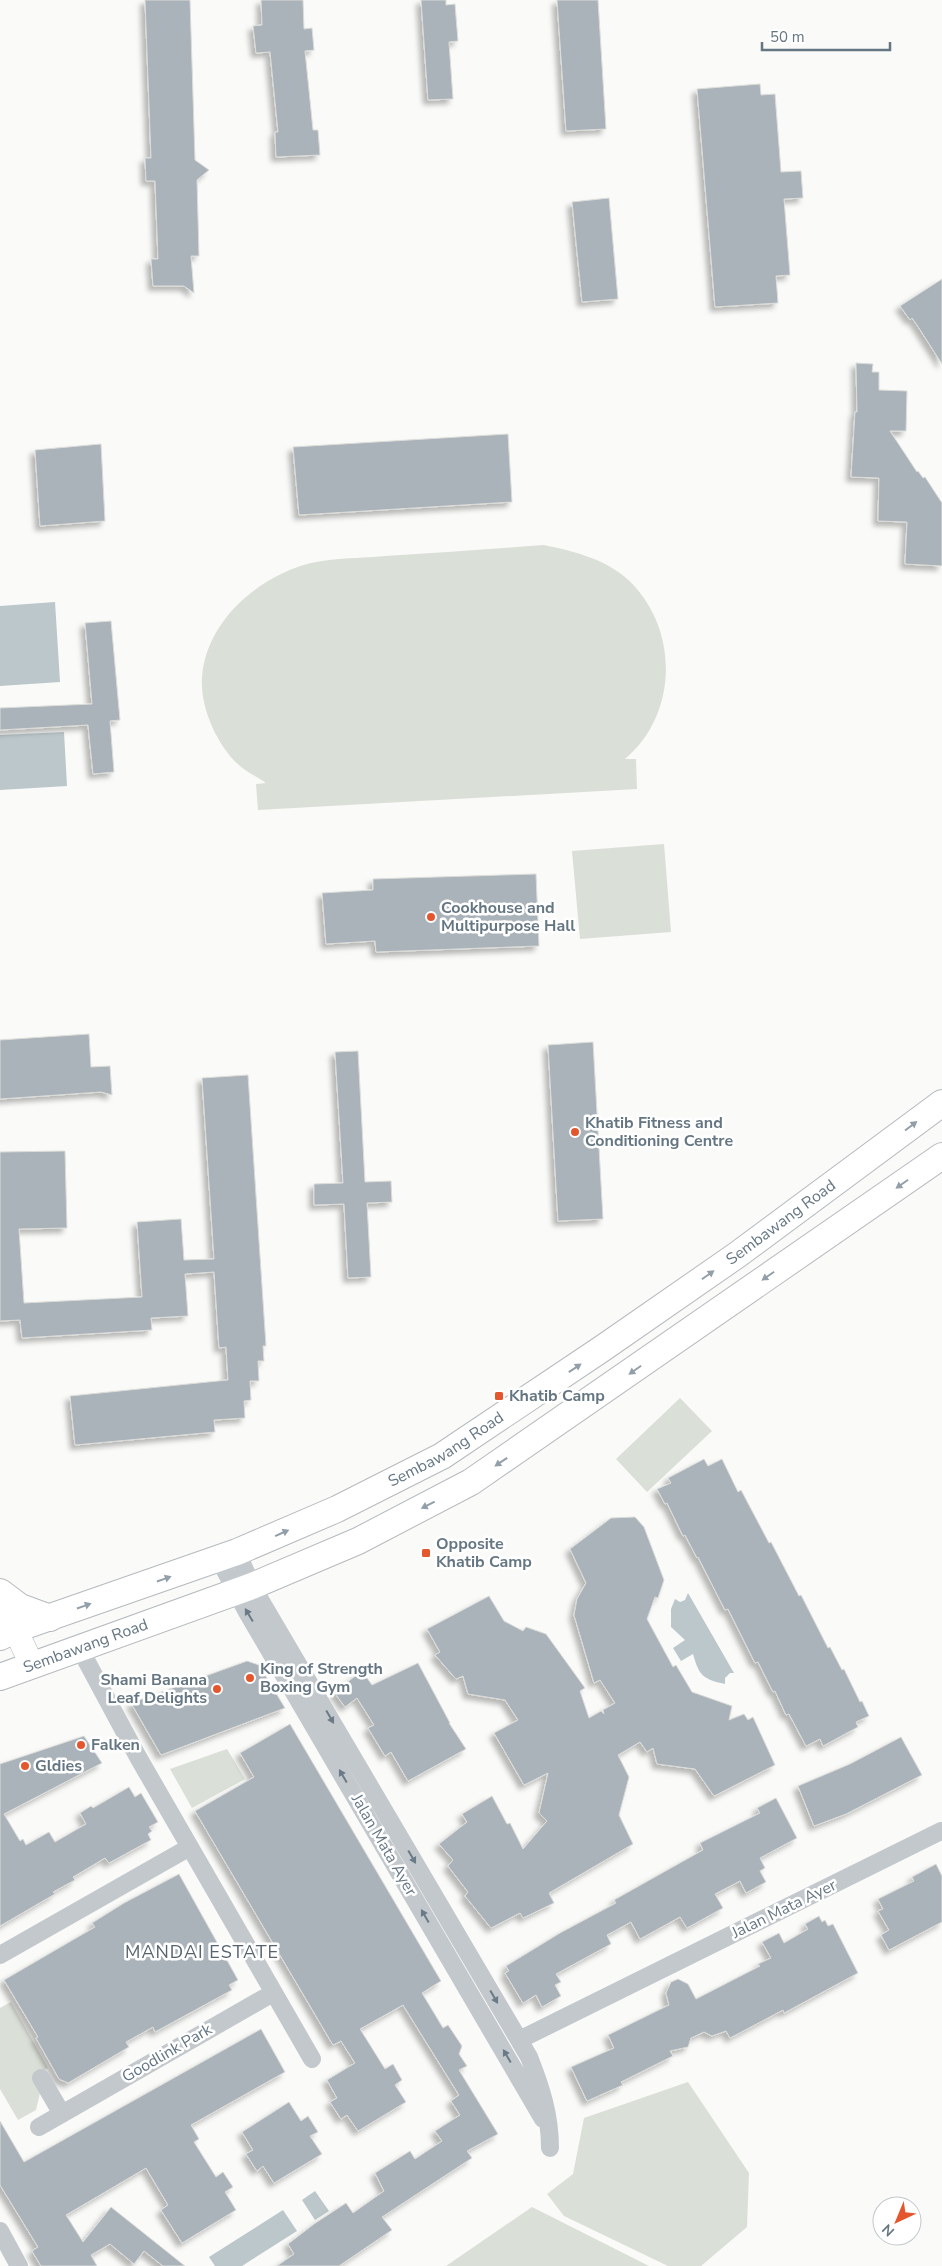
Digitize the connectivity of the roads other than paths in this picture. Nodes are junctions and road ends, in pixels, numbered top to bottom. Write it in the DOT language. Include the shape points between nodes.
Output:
graph roads {
  1 [pos="942,1103"];
  2 [pos="942,1156"];
  3 [pos="228,1556"];
  4 [pos="244,1589"];
  5 [pos="0,1592"];
  6 [pos="0,1597"];
  7 [pos="50,1618"];
  8 [pos="8,1633"];
  9 [pos="271,1634"];
  10 [pos="80,1649"];
  11 [pos="32,1665"];
  12 [pos="0,1677"];
  13 [pos="941,1831"];
  14 [pos="190,1847"];
  15 [pos="0,1955"];
  16 [pos="273,1993"];
  17 [pos="519,2040"];
  18 [pos="312,2059"];
  19 [pos="41,2078"];
  20 [pos="62,2114"];
  21 [pos="38,2127"];
  22 [pos="0,2231"];
  23 [pos="19,2266"];
  3 -- 1 [label="main road, Sembawang Road, one-way" via="337,1509 442,1456 737,1255"];
  2 -- 4 [label="main road, Sembawang Road, one-way" via="471,1482 358,1541"];
  3 -- 4 [label="street, Jalan Mata Ayer"];
  7 -- 3 [label="main road, Sembawang Road, one-way"];
  4 -- 9 [label="street, Jalan Mata Ayer"];
  4 -- 10 [label="main road, Sembawang Road"];
  5 -- 7 [label="main road" via="20,1607"];
  6 -- 8 [label="main road"];
  7 -- 8 [label="main road, Sembawang Road"];
  8 -- 11 [label="main road"];
  9 -- 17 [label="street, Jalan Mata Ayer, one-way"];
  17 -- 9 [label="street, Jalan Mata Ayer, one-way" via="542,2090 550,2139"];
  10 -- 11 [label="main road, Sembawang Road"];
  10 -- 14 [label="street"];
  11 -- 12 [label="main road, Sembawang Road"];
  13 -- 17 [label="street, Jalan Mata Ayer"];
  14 -- 15 [label="street"];
  14 -- 16 [label="street"];
  16 -- 18 [label="street"];
  16 -- 20 [label="street, Goodlink Park"];
  19 -- 20 [label="street"];
  20 -- 21 [label="street, Goodlink Park"];
  22 -- 23 [label="street"];
}
